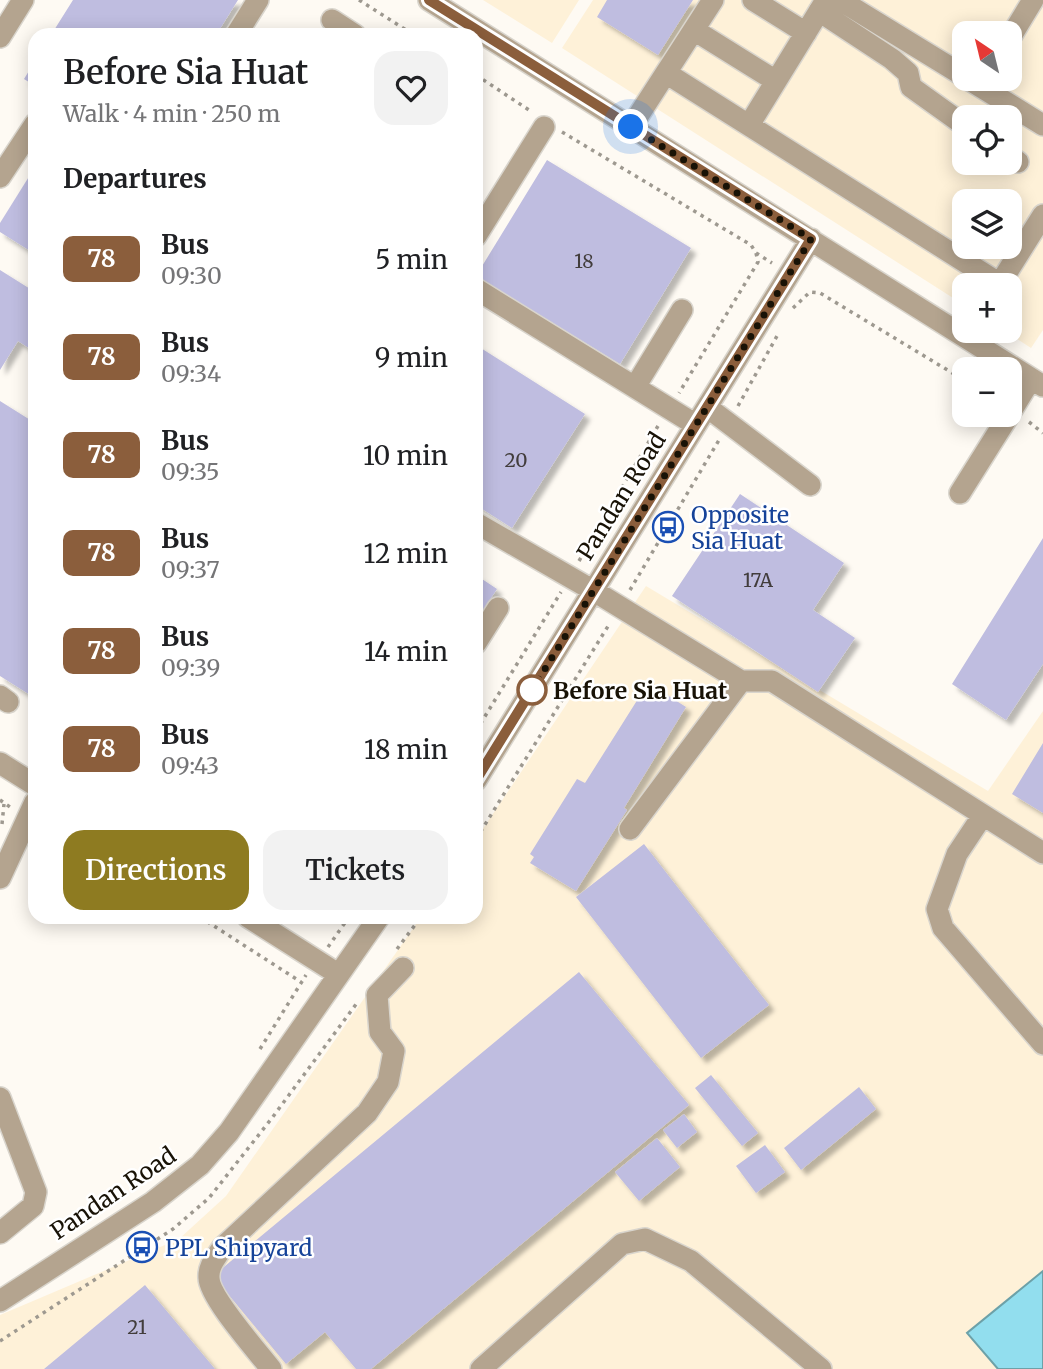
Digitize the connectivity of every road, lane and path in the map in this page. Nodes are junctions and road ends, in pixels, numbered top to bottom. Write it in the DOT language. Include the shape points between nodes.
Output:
graph roads {
  1 [pos="23,0"];
  2 [pos="258,0"];
  3 [pos="359,0"];
  4 [pos="429,0"];
  5 [pos="713,0"];
  6 [pos="753,0"];
  7 [pos="839,0"];
  8 [pos="1033,0"];
  9 [pos="823,5"];
  10 [pos="332,20"];
  11 [pos="1020,21"];
  12 [pos="240,28"];
  13 [pos="344,28"];
  14 [pos="403,28"];
  15 [pos="467,28"];
  16 [pos="694,30"];
  17 [pos="806,33"];
  18 [pos="0,37"];
  19 [pos="483,39"];
  20 [pos="952,67"];
  21 [pos="666,73"];
  22 [pos="776,81"];
  23 [pos="991,91"];
  24 [pos="952,116"];
  25 [pos="749,125"];
  26 [pos="1043,125"];
  27 [pos="544,127"];
  28 [pos="631,127"];
  29 [pos="28,135"];
  30 [pos="0,177"];
  31 [pos="1043,215"];
  32 [pos="483,225"];
  33 [pos="811,239"];
  34 [pos="980,273"];
  35 [pos="1007,273"];
  36 [pos="483,293"];
  37 [pos="681,310"];
  38 [pos="790,312"];
  39 [pos="952,324"];
  40 [pos="777,336"];
  41 [pos="981,343"];
  42 [pos="952,373"];
  43 [pos="1037,382"];
  44 [pos="635,387"];
  45 [pos="1022,399"];
  46 [pos="738,406"];
  47 [pos="701,416"];
  48 [pos="1001,427"];
  49 [pos="725,430"];
  50 [pos="810,485"];
  51 [pos="960,493"];
  52 [pos="483,527"];
  53 [pos="593,591"];
  54 [pos="620,607"];
  55 [pos="498,608"];
  56 [pos="483,632"];
  57 [pos="741,681"];
  58 [pos="483,755"];
  59 [pos="0,763"];
  60 [pos="28,781"];
  61 [pos="5,803"];
  62 [pos="983,814"];
  63 [pos="28,817"];
  64 [pos="483,828"];
  65 [pos="0,829"];
  66 [pos="630,829"];
  67 [pos="1043,853"];
  68 [pos="0,878"];
  69 [pos="211,924"];
  70 [pos="259,924"];
  71 [pos="344,924"];
  72 [pos="374,924"];
  73 [pos="316,961"];
  74 [pos="403,968"];
  75 [pos="338,974"];
  76 [pos="301,982"];
  77 [pos="1043,1044"];
  78 [pos="259,1050"];
  79 [pos="0,1098"];
  80 [pos="0,1233"];
  81 [pos="0,1301"];
  82 [pos="271,1369"];
  83 [pos="481,1369"];
  84 [pos="821,1369"];
  1 -- 18 [label="street"];
  2 -- 12 [label="street"];
  3 -- 14 [label="path"];
  4 -- 15 [label="street"];
  5 -- 16 [label="street"];
  6 -- 17 [label="street"];
  7 -- 20 [label="street"];
  8 -- 11 [label="street"];
  9 -- 17 [label="street"];
  9 -- 24 [label="street" via="908,73 911,87"];
  10 -- 13 [label="street"];
  16 -- 21 [label="street"];
  16 -- 22 [label="street"];
  17 -- 22 [label="street"];
  19 -- 28 [label="street"];
  21 -- 25 [label="street"];
  21 -- 28 [label="street"];
  22 -- 25 [label="street"];
  23 -- 26 [label="street"];
  25 -- 34 [label="street"];
  27 -- 32 [label="street"];
  28 -- 33 [label="street"];
  29 -- 30 [label="street"];
  31 -- 35 [label="street"];
  33 -- 39 [label="street"];
  33 -- 47 [label="street, Pandan Road"];
  36 -- 44 [label="street"];
  37 -- 44 [label="street"];
  38 -- 42 [label="path" via="810,292 820,293"];
  40 -- 46 [label="path"];
  41 -- 43 [label="street"];
  43 -- 45 [label="street"];
  44 -- 47 [label="street"];
  47 -- 50 [label="street"];
  47 -- 53 [label="street, Pandan Road"];
  48 -- 51 [label="street"];
  49 -- 54 [label="path"];
  52 -- 53 [label="street"];
  53 -- 54 [label="street"];
  53 -- 58 [label="street, Pandan Road"];
  54 -- 57 [label="street"];
  54 -- 64 [label="path"];
  55 -- 56 [label="street"];
  57 -- 62 [label="street" via="772,681"];
  57 -- 66 [label="street"];
  59 -- 60 [label="street"];
  61 -- 65 [label="path"];
  62 -- 67 [label="street"];
  62 -- 77 [label="street" via="957,854 937,909 943,928"];
  63 -- 68 [label="street"];
  69 -- 76 [label="path"];
  70 -- 73 [label="street"];
  71 -- 73 [label="path"];
  72 -- 75 [label="street, Pandan Road"];
  73 -- 75 [label="street"];
  73 -- 76 [label="path"];
  74 -- 82 [label="street" via="377,995 380,1032 394,1051 388,1082 367,1114 222,1248 210,1267 208,1281"];
  75 -- 81 [label="street, Pandan Road" via="229,1132 200,1165 153,1202"];
  76 -- 78 [label="path"];
  79 -- 80 [label="street" via="36,1192 33,1206"];
  83 -- 84 [label="street" via="622,1244 645,1239 691,1261"];
}
